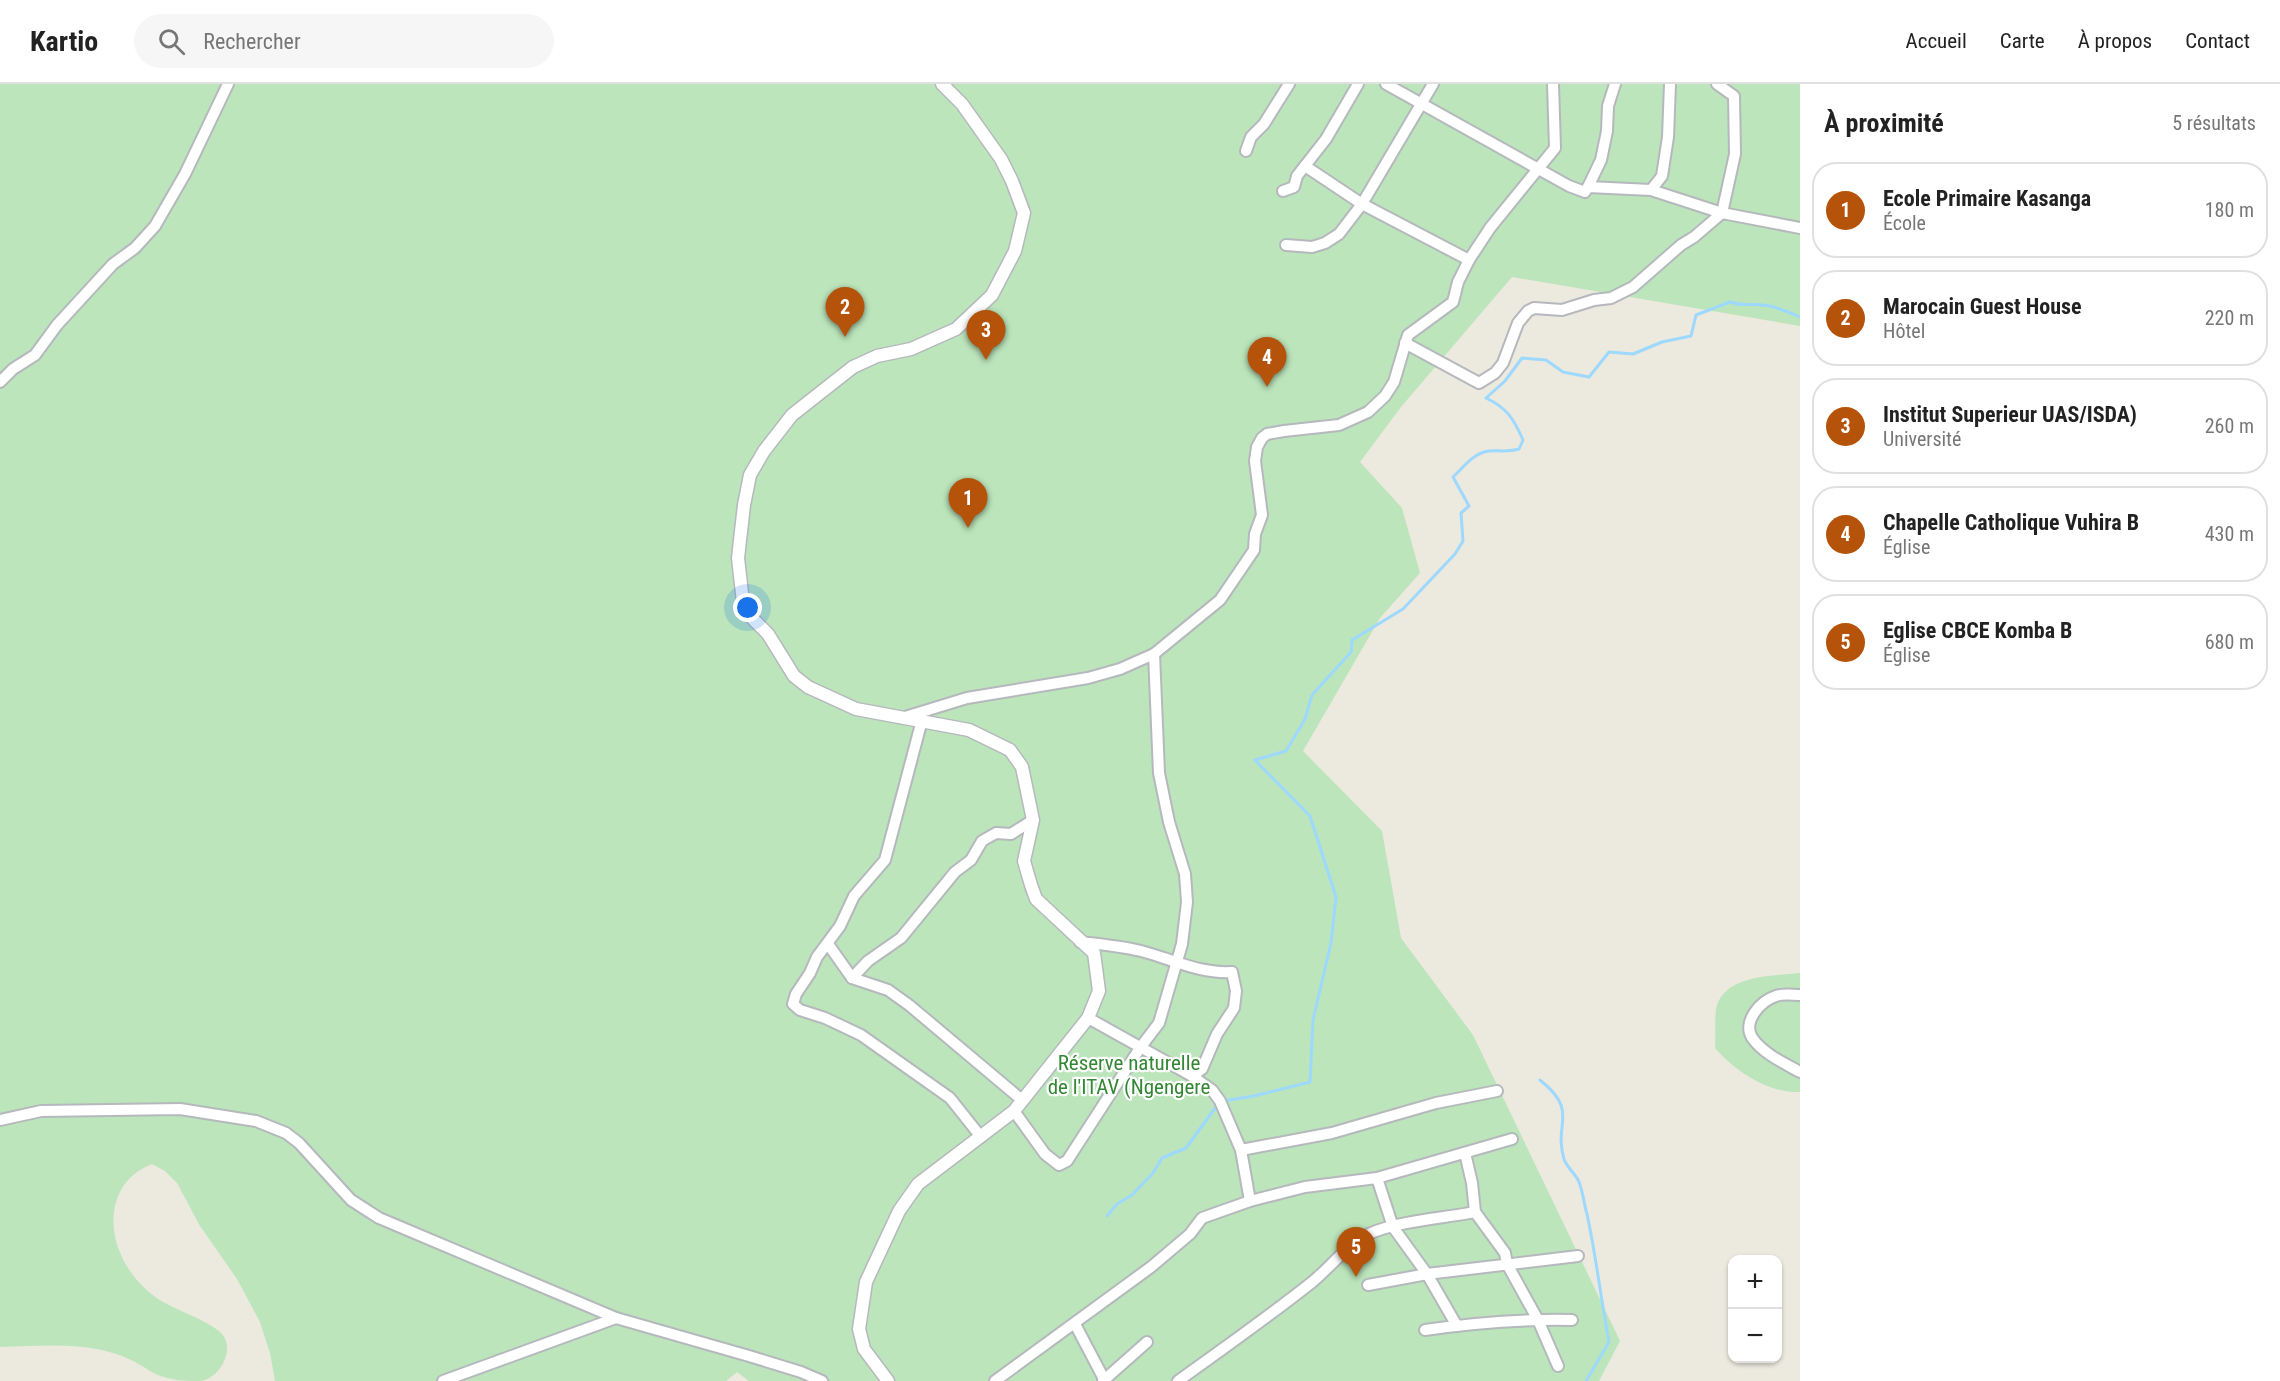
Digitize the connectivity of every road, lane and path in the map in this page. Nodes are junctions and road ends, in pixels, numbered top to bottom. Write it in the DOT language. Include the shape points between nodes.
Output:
graph roads {
  1 [pos="228,84"];
  2 [pos="942,84"];
  3 [pos="1289,84"];
  4 [pos="1358,84"];
  5 [pos="1386,84"];
  6 [pos="1433,84"];
  7 [pos="1553,84"];
  8 [pos="1615,84"];
  9 [pos="1670,84"];
  10 [pos="1717,84"];
  11 [pos="1420,103"];
  12 [pos="1246,151"];
  13 [pos="1305,166"];
  14 [pos="1538,168"];
  15 [pos="1588,187"];
  16 [pos="1651,190"];
  17 [pos="1283,191"];
  18 [pos="1362,204"];
  19 [pos="1722,213"];
  20 [pos="1800,228"];
  21 [pos="1286,245"];
  22 [pos="1468,260"];
  23 [pos="1405,343"];
  24 [pos="0,382"];
  25 [pos="1154,654"];
  26 [pos="905,717"];
  27 [pos="922,720"];
  28 [pos="1033,820"];
  29 [pos="1080,941"];
  30 [pos="828,944"];
  31 [pos="1176,964"];
  32 [pos="852,978"];
  33 [pos="1800,994"];
  34 [pos="1088,1018"];
  35 [pos="1140,1048"];
  36 [pos="1800,1072"];
  37 [pos="1192,1076"];
  38 [pos="1497,1091"];
  39 [pos="1022,1100"];
  40 [pos="1014,1111"];
  41 [pos="0,1120"];
  42 [pos="981,1137"];
  43 [pos="1512,1139"];
  44 [pos="1241,1150"];
  45 [pos="1465,1153"];
  46 [pos="1377,1178"];
  47 [pos="1250,1201"];
  48 [pos="1474,1212"];
  49 [pos="1393,1227"];
  50 [pos="1578,1256"];
  51 [pos="1507,1264"];
  52 [pos="1427,1274"];
  53 [pos="1368,1285"];
  54 [pos="616,1318"];
  55 [pos="1538,1320"];
  56 [pos="1572,1320"];
  57 [pos="1075,1324"];
  58 [pos="1456,1326"];
  59 [pos="1425,1330"];
  60 [pos="1147,1342"];
  61 [pos="1558,1366"];
  62 [pos="443,1381"];
  63 [pos="822,1381"];
  64 [pos="888,1381"];
  65 [pos="995,1381"];
  66 [pos="1104,1381"];
  67 [pos="1178,1381"];
  1 -- 24 [label="street" via="155,226 113,264 35,355"];
  2 -- 26 [label="street" via="962,104 1001,159 1012,182 1024,213 1015,251 992,295 956,329 911,349 877,356 853,367 792,415 750,475 738,558 746,612 768,634 794,676 808,687 856,709"];
  3 -- 12 [label="street" via="1251,137"];
  4 -- 13 [label="street"];
  5 -- 11 [label="street"];
  6 -- 11 [label="street"];
  7 -- 14 [label="street" via="1555,148"];
  8 -- 15 [label="street" via="1601,160"];
  9 -- 16 [label="street" via="1662,176"];
  10 -- 19 [label="street" via="1734,96 1735,154"];
  11 -- 14 [label="street"];
  11 -- 18 [label="street"];
  13 -- 17 [label="street" via="1294,187"];
  13 -- 18 [label="street"];
  14 -- 15 [label="street" via="1569,186 1585,192"];
  14 -- 22 [label="street"];
  15 -- 16 [label="street"];
  16 -- 19 [label="street"];
  18 -- 21 [label="street" via="1339,234 1324,243 1312,247"];
  18 -- 22 [label="street"];
  19 -- 20 [label="street"];
  19 -- 23 [label="street" via="1633,287 1611,298 1562,310 1528,311 1518,323 1503,363 1479,383"];
  22 -- 23 [label="street" via="1453,302 1408,336"];
  23 -- 25 [label="street" via="1394,382 1368,412 1339,425 1284,431 1262,438 1255,461 1262,515 1254,550 1220,600"];
  25 -- 26 [label="street" via="1088,678 967,698"];
  25 -- 31 [label="street" via="1159,773 1185,874 1187,902"];
  26 -- 27 [label="street"];
  27 -- 28 [label="street" via="969,730 1010,750 1022,768"];
  27 -- 30 [label="street" via="885,860 854,896"];
  28 -- 29 [label="street" via="1024,861 1036,899"];
  28 -- 32 [label="street" via="1011,834 996,833 982,841 971,860 956,872 901,938 868,961"];
  29 -- 31 [label="street" via="1142,951"];
  29 -- 34 [label="street" via="1094,953 1097,968 1099,991"];
  30 -- 32 [label="street"];
  30 -- 42 [label="street" via="796,994 794,1004 861,1035 950,1098"];
  31 -- 35 [label="street" via="1159,1023"];
  31 -- 37 [label="street" via="1232,972 1236,991 1234,1008 1216,1034 1202,1069"];
  32 -- 39 [label="street" via="888,990 902,1000"];
  33 -- 36 [label="street" via="1778,995 1768,1000 1751,1018 1748,1028 1759,1046"];
  34 -- 35 [label="street"];
  34 -- 39 [label="street"];
  35 -- 37 [label="street"];
  35 -- 40 [label="street" via="1092,1125 1062,1164 1045,1154"];
  37 -- 44 [label="street" via="1220,1101"];
  38 -- 44 [label="street" via="1436,1103 1332,1133"];
  39 -- 40 [label="street"];
  40 -- 42 [label="street"];
  41 -- 54 [label="street" via="41,1111 180,1109 256,1121 299,1143 351,1200 379,1218"];
  42 -- 64 [label="street" via="918,1184 899,1211 866,1282 859,1329 864,1349"];
  43 -- 45 [label="street"];
  44 -- 47 [label="street"];
  45 -- 46 [label="street"];
  45 -- 48 [label="street"];
  46 -- 47 [label="street" via="1305,1187"];
  46 -- 49 [label="street"];
  47 -- 57 [label="street" via="1202,1218 1190,1234 1151,1267"];
  48 -- 49 [label="street"];
  48 -- 51 [label="street" via="1505,1253"];
  49 -- 52 [label="street"];
  49 -- 67 [label="street" via="1357,1241 1313,1281"];
  50 -- 51 [label="street"];
  51 -- 52 [label="street"];
  51 -- 55 [label="street"];
  52 -- 53 [label="street"];
  52 -- 58 [label="street"];
  54 -- 62 [label="street"];
  54 -- 63 [label="street"];
  55 -- 56 [label="street"];
  55 -- 58 [label="street"];
  55 -- 61 [label="street"];
  57 -- 65 [label="street"];
  57 -- 66 [label="street"];
  58 -- 59 [label="street"];
  60 -- 66 [label="street"];
}
